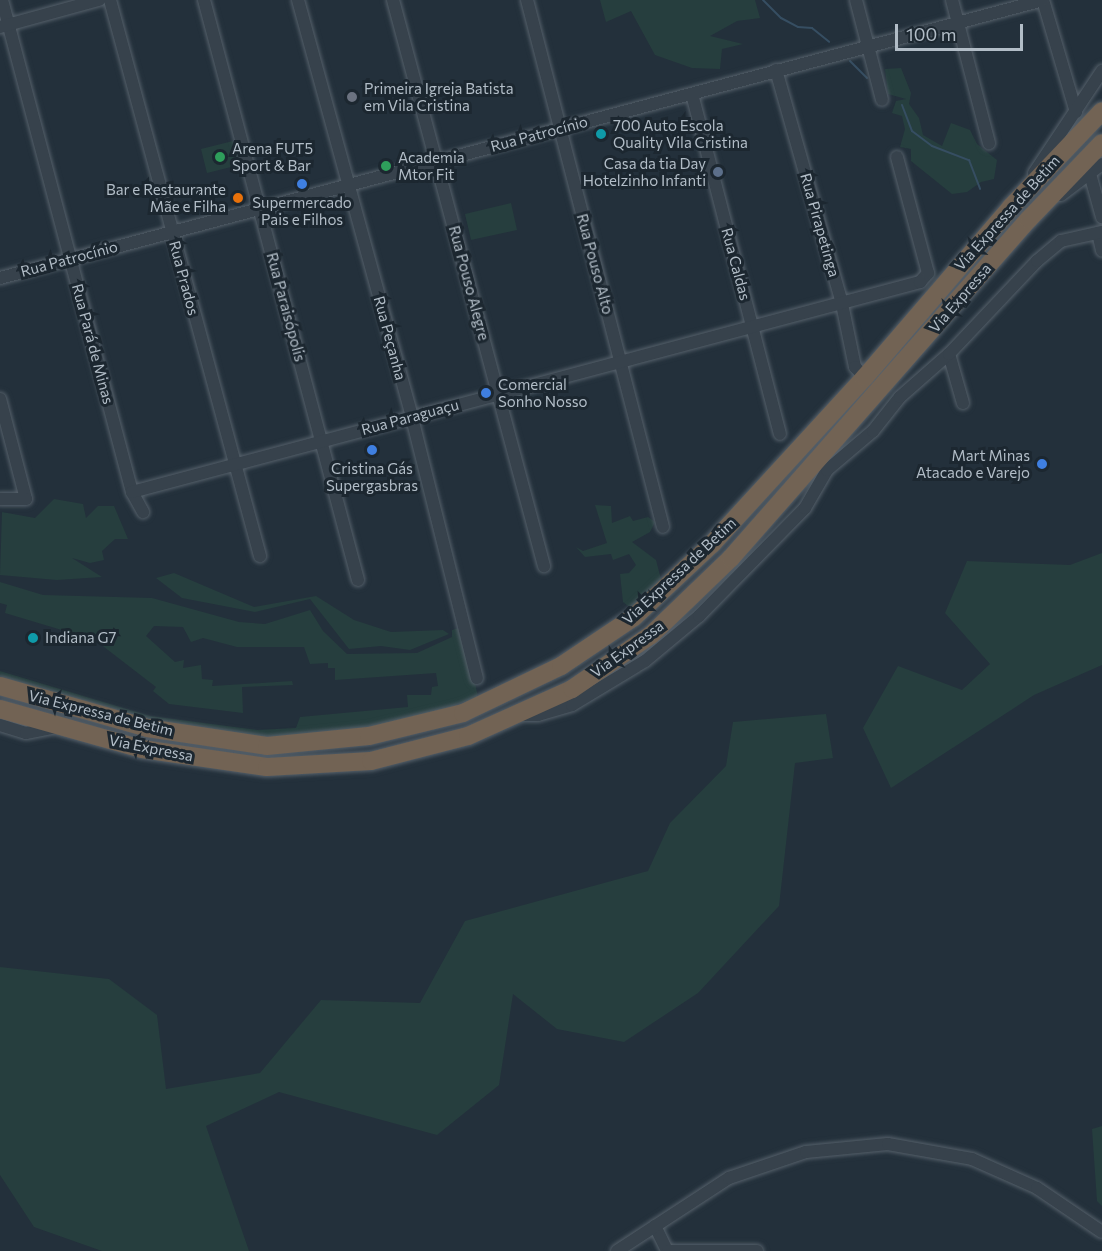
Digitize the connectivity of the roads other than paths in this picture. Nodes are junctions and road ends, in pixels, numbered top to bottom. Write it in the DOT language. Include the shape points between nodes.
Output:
graph roads {
  1 [pos="2,0"];
  2 [pos="99,0"];
  3 [pos="110,0"];
  4 [pos="204,0"];
  5 [pos="297,0"];
  6 [pos="393,0"];
  7 [pos="527,0"];
  8 [pos="856,0"];
  9 [pos="952,0"];
  10 [pos="1043,0"];
  11 [pos="958,23"];
  12 [pos="4,26"];
  13 [pos="869,49"];
  14 [pos="776,70"];
  15 [pos="1102,71"];
  16 [pos="692,94"];
  17 [pos="882,100"];
  18 [pos="1102,111"];
  19 [pos="1076,112"];
  20 [pos="559,127"];
  21 [pos="989,143"];
  22 [pos="1102,143"];
  23 [pos="897,157"];
  24 [pos="437,162"];
  25 [pos="1102,164"];
  26 [pos="1090,174"];
  27 [pos="347,184"];
  28 [pos="1011,207"];
  29 [pos="259,208"];
  30 [pos="1102,217"];
  31 [pos="1029,219"];
  32 [pos="171,231"];
  33 [pos="1100,233"];
  34 [pos="1102,251"];
  35 [pos="69,259"];
  36 [pos="0,278"];
  37 [pos="843,304"];
  38 [pos="752,327"];
  39 [pos="949,354"];
  40 [pos="621,363"];
  41 [pos="865,377"];
  42 [pos="498,393"];
  43 [pos="0,399"];
  44 [pos="963,403"];
  45 [pos="412,418"];
  46 [pos="780,434"];
  47 [pos="322,441"];
  48 [pos="816,461"];
  49 [pos="234,466"];
  50 [pos="132,492"];
  51 [pos="0,499"];
  52 [pos="805,508"];
  53 [pos="143,512"];
  54 [pos="663,527"];
  55 [pos="260,556"];
  56 [pos="544,566"];
  57 [pos="358,580"];
  58 [pos="477,678"];
  59 [pos="0,686"];
  60 [pos="0,709"];
  61 [pos="515,714"];
  62 [pos="0,725"];
  63 [pos="59,726"];
  64 [pos="655,1226"];
  65 [pos="1102,1232"];
  66 [pos="616,1251"];
  67 [pos="667,1251"];
  68 [pos="757,1251"];
  1 -- 12 [label="street, Rua Pará de Minas"];
  2 -- 12 [label="street"];
  3 -- 32 [label="street, Rua Prados"];
  4 -- 29 [label="street, Rua Paraisópolis"];
  5 -- 27 [label="street, Rua Peçanha"];
  6 -- 24 [label="street, Rua Pouso Alegre"];
  7 -- 20 [label="street, Rua Pouso Alto"];
  8 -- 13 [label="street"];
  9 -- 11 [label="street"];
  10 -- 11 [label="street, Rua Patrocínio"];
  10 -- 19 [label="street"];
  11 -- 13 [label="street, Rua Patrocínio"];
  11 -- 21 [label="street"];
  12 -- 35 [label="street, Rua Pará de Minas"];
  13 -- 14 [label="street, Rua Patrocínio"];
  13 -- 17 [label="street"];
  14 -- 16 [label="street, Rua Patrocínio"];
  14 -- 37 [label="street, Rua Pirapetinga"];
  15 -- 19 [label="street"];
  16 -- 20 [label="street, Rua Patrocínio"];
  16 -- 38 [label="street, Rua Caldas"];
  18 -- 28 [label="highway, Via Expressa de Betim"];
  19 -- 28 [label="street"];
  20 -- 24 [label="street, Rua Patrocínio"];
  20 -- 40 [label="street, Rua Pouso Alto"];
  22 -- 31 [label="highway, Via Expressa"];
  23 -- 37 [label="street, Rua Paraguaçu" via="928,273 920,282"];
  24 -- 27 [label="street, Rua Patrocínio"];
  24 -- 42 [label="street, Rua Pouso Alegre"];
  25 -- 26 [label="street"];
  26 -- 30 [label="street"];
  26 -- 31 [label="street"];
  27 -- 29 [label="street, Rua Patrocínio"];
  27 -- 45 [label="street, Rua Peçanha"];
  28 -- 41 [label="highway, Via Expressa de Betim"];
  29 -- 32 [label="street, Rua Patrocínio"];
  29 -- 47 [label="street, Rua Paraisópolis"];
  31 -- 48 [label="highway, Via Expressa"];
  32 -- 35 [label="street, Rua Patrocínio"];
  32 -- 49 [label="street, Rua Prados"];
  33 -- 34 [label="street"];
  33 -- 39 [label="street" via="1061,242 1037,261"];
  35 -- 36 [label="street, Rua Patrocínio"];
  35 -- 50 [label="street, Rua Pará de Minas"];
  37 -- 38 [label="street, Rua Paraguaçu"];
  37 -- 41 [label="street, Rua Pirapetinga" via="855,367"];
  38 -- 40 [label="street, Rua Paraguaçu"];
  38 -- 46 [label="street, Rua Caldas"];
  39 -- 44 [label="street"];
  39 -- 52 [label="street" via="904,393 873,431 827,470"];
  40 -- 42 [label="street, Rua Paraguaçu"];
  40 -- 54 [label="street, Rua Pouso Alto"];
  41 -- 59 [label="highway, Via Expressa de Betim" via="712,544 634,617 561,666 464,713 369,736 267,746 147,728"];
  42 -- 45 [label="street, Rua Paraguaçu"];
  42 -- 56 [label="street, Rua Pouso Alegre"];
  43 -- 51 [label="street" via="26,499"];
  45 -- 47 [label="street, Rua Paraguaçu"];
  45 -- 58 [label="street, Rua Peçanha"];
  47 -- 49 [label="street, Rua Paraguaçu"];
  47 -- 57 [label="street, Rua Paraisópolis"];
  48 -- 52 [label="street"];
  48 -- 61 [label="highway, Via Expressa" via="730,558 651,635 572,688"];
  49 -- 50 [label="street, Rua Paraguaçu"];
  49 -- 55 [label="street, Rua Prados"];
  50 -- 53 [label="street, Rua Pará de Minas"];
  52 -- 61 [label="street" via="699,616 645,661 557,711"];
  60 -- 63 [label="highway, Via Expressa"];
  61 -- 63 [label="highway, Via Expressa" via="468,735 371,761 267,767 142,749"];
  62 -- 63 [label="street" via="26,733"];
  64 -- 65 [label="street" via="729,1178 806,1152 888,1144 972,1159 1037,1188"];
  64 -- 66 [label="street"];
  64 -- 67 [label="street"];
  67 -- 68 [label="street"];
}
